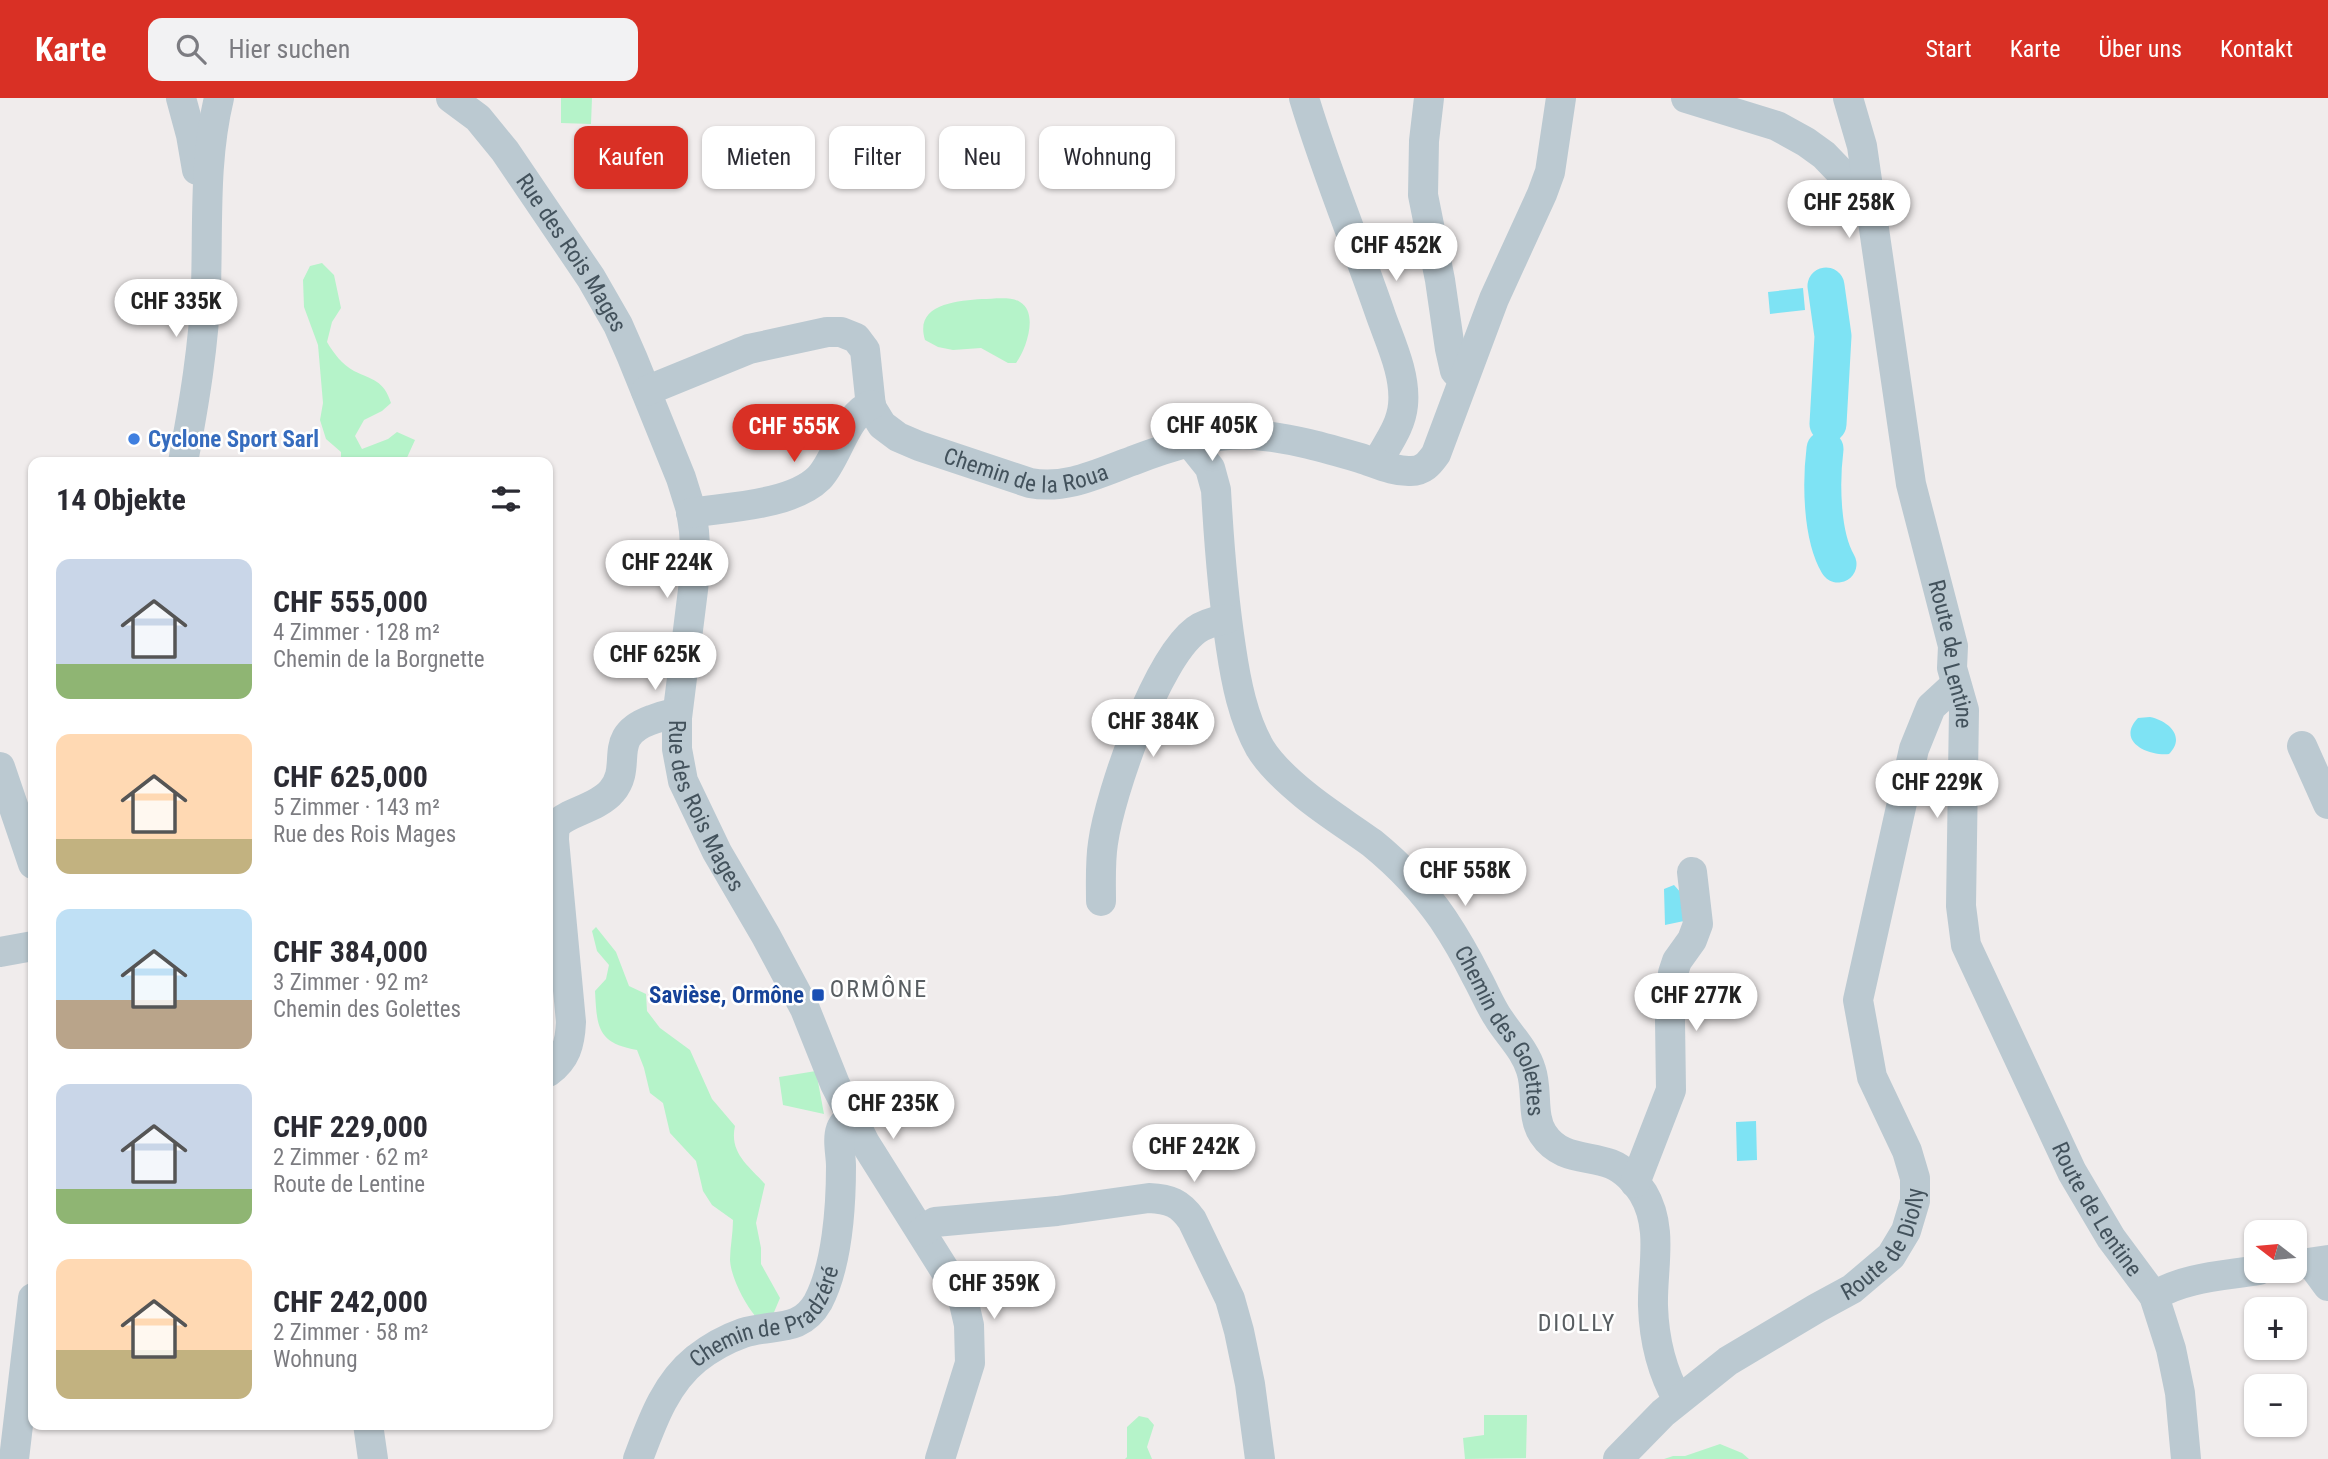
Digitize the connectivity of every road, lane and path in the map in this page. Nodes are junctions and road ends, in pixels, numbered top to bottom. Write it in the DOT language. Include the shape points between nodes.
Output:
graph roads {
  1 [pos="181,98"];
  2 [pos="219,98"];
  3 [pos="1304,98"];
  4 [pos="1429,98"];
  5 [pos="1560,98"];
  6 [pos="1686,98"];
  7 [pos="1848,98"];
  8 [pos="458,100"];
  9 [pos="1867,184"];
  10 [pos="206,219"];
  11 [pos="1463,379"];
  12 [pos="646,391"];
  13 [pos="871,405"];
  14 [pos="1190,443"];
  15 [pos="184,457"];
  16 [pos="1377,463"];
  17 [pos="691,513"];
  18 [pos="1226,619"];
  19 [pos="1956,684"];
  20 [pos="677,713"];
  21 [pos="2302,746"];
  22 [pos="0,766"];
  23 [pos="2328,804"];
  24 [pos="28,849"];
  25 [pos="1692,872"];
  26 [pos="1101,901"];
  27 [pos="28,947"];
  28 [pos="0,952"];
  29 [pos="553,1068"];
  30 [pos="852,1118"];
  31 [pos="1635,1183"];
  32 [pos="922,1232"];
  33 [pos="2244,1272"];
  34 [pos="2154,1296"];
  35 [pos="28,1340"];
  36 [pos="1678,1400"];
  37 [pos="369,1430"];
  38 [pos="14,1459"];
  39 [pos="373,1459"];
  40 [pos="638,1459"];
  41 [pos="940,1459"];
  42 [pos="1260,1459"];
  43 [pos="1618,1459"];
  44 [pos="2186,1459"];
  1 -- 10 [label="street"];
  2 -- 10 [label="street" via="211,130"];
  3 -- 16 [label="street" via="1322,160 1400,372 1402,411"];
  4 -- 11 [label="street" via="1423,195 1455,371"];
  5 -- 11 [label="street, Chemin de la Roua" via="1550,172"];
  6 -- 9 [label="street" via="1777,126 1824,156 1847,180"];
  7 -- 9 [label="street, Route de Lentine"];
  8 -- 12 [label="street, Rue des Rois Mages" via="505,151 591,278 618,325"];
  9 -- 19 [label="street, Route de Lentine" via="1911,484 1953,646"];
  10 -- 15 [label="street" via="204,320"];
  11 -- 16 [label="street, Chemin de la Roua" via="1428,465 1411,471"];
  12 -- 13 [label="street" via="749,349 835,331 852,335 863,345"];
  12 -- 17 [label="street, Rue des Rois Mages"];
  13 -- 14 [label="street, Chemin de la Roua" via="882,425 908,441 1045,485 1073,482"];
  13 -- 17 [label="street" via="854,418 823,473 812,483 792,495"];
  14 -- 16 [label="street, Chemin de la Roua" via="1215,435 1259,435"];
  14 -- 18 [label="street, Chemin des Golettes" via="1213,474"];
  17 -- 20 [label="street, Rue des Rois Mages" via="696,561"];
  18 -- 26 [label="street" via="1200,628 1188,639 1147,706 1105,827"];
  18 -- 31 [label="street, Chemin des Golettes" via="1243,705 1264,753 1303,793 1393,861 1430,902 1524,1056 1533,1078 1539,1126 1547,1139 1576,1157 1612,1164"];
  19 -- 34 [label="street, Route de Lentine" via="1964,710 1961,906 1966,944 2071,1172"];
  19 -- 36 [label="street, Route de Diolly" via="1931,707 1914,749 1858,1000 1872,1077 1907,1151 1914,1178 1915,1201 1906,1231 1891,1256 1852,1289 1728,1361"];
  20 -- 29 [label="street" via="635,728 625,739 614,788 555,829 571,1022 566,1054"];
  20 -- 30 [label="street, Rue des Rois Mages" via="677,748 688,793 805,1009"];
  21 -- 23 [label="street"];
  22 -- 24 [label="street"];
  25 -- 31 [label="street" via="1698,924 1673,974 1671,1090"];
  27 -- 28 [label="street"];
  30 -- 32 [label="street, Rue des Rois Mages"];
  30 -- 40 [label="street, Chemin de Pradzéré" via="840,1133 838,1219 828,1275 811,1313 794,1324 742,1333 698,1357 666,1393"];
  31 -- 36 [label="street, Chemin des Golettes" via="1648,1204 1654,1227 1655,1332"];
  32 -- 41 [label="street, Rue des Rois Mages" via="963,1299 969,1325 970,1363"];
  32 -- 42 [label="street" via="935,1222 1057,1212 1149,1198 1176,1202 1192,1220 1230,1299 1250,1384"];
  33 -- 34 [label="street, Route de Lentine" via="2190,1281"];
  34 -- 44 [label="street, Route de Lentine" via="2174,1360"];
  35 -- 38 [label="street"];
  36 -- 43 [label="street, Route de Diolly"];
  37 -- 39 [label="street"];
}
